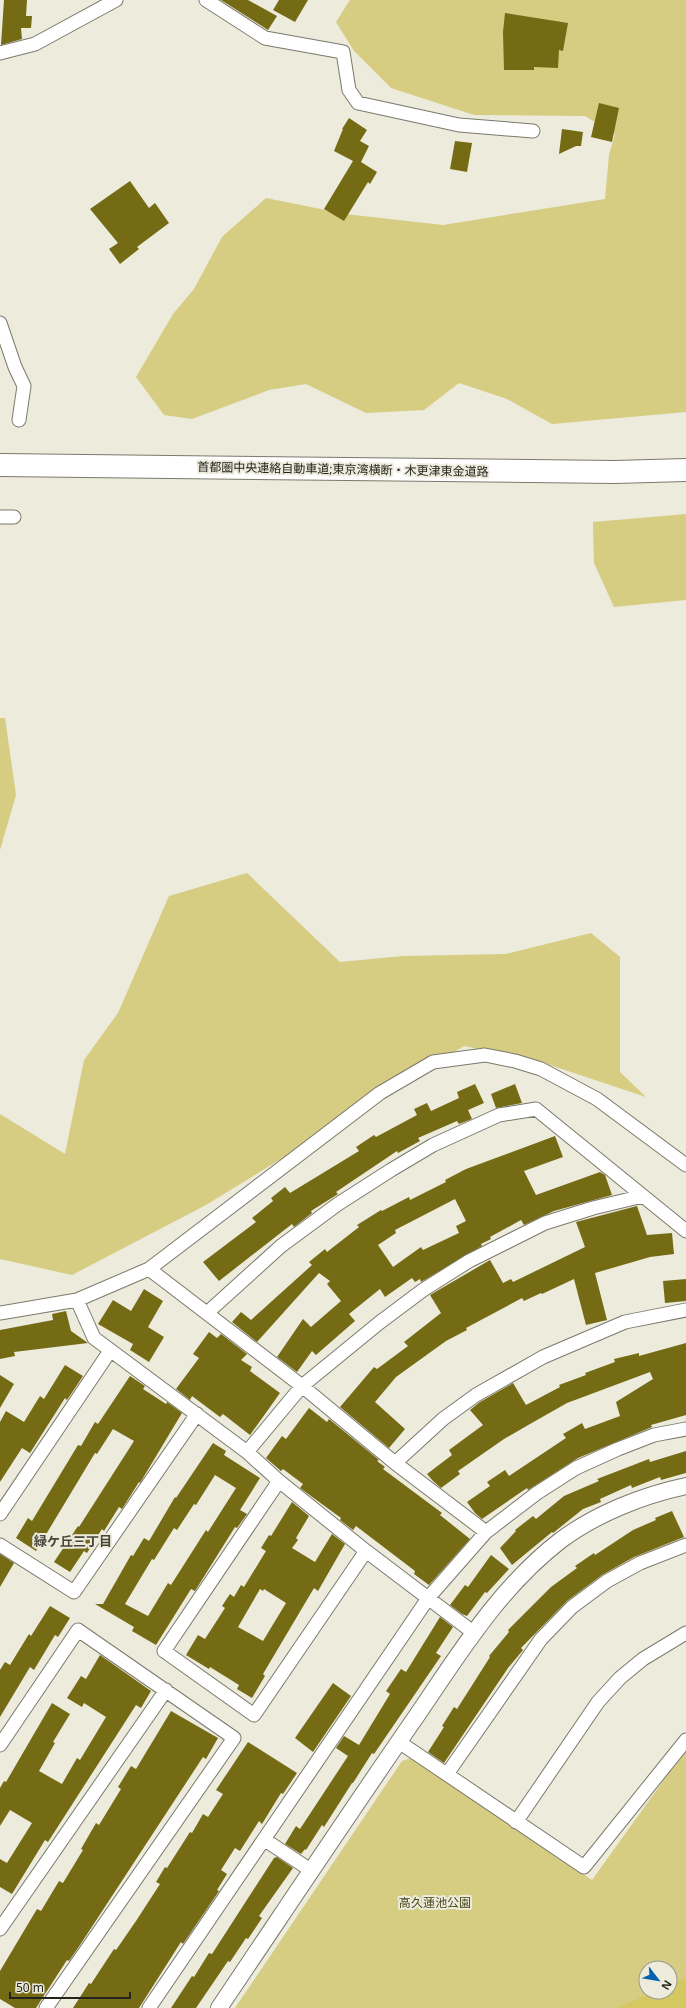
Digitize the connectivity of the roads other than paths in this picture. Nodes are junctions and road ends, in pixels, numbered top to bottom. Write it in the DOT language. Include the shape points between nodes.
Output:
graph roads {
  1 [pos="116,0"];
  2 [pos="206,0"];
  3 [pos="0,53"];
  4 [pos="533,131"];
  5 [pos="0,323"];
  6 [pos="19,420"];
  7 [pos="0,465"];
  8 [pos="686,470"];
  9 [pos="0,517"];
  10 [pos="14,517"];
  11 [pos="686,1165"];
  12 [pos="643,1196"];
  13 [pos="686,1231"];
  14 [pos="149,1269"];
  15 [pos="77,1300"];
  16 [pos="686,1310"];
  17 [pos="0,1313"];
  18 [pos="207,1313"];
  19 [pos="110,1351"];
  20 [pos="302,1386"];
  21 [pos="197,1414"];
  22 [pos="686,1429"];
  23 [pos="247,1452"];
  24 [pos="395,1463"];
  25 [pos="279,1482"];
  26 [pos="686,1486"];
  27 [pos="0,1514"];
  28 [pos="486,1532"];
  29 [pos="0,1545"];
  30 [pos="686,1545"];
  31 [pos="366,1551"];
  32 [pos="429,1597"];
  33 [pos="474,1633"];
  34 [pos="686,1633"];
  35 [pos="166,1690"];
  36 [pos="686,1740"];
  37 [pos="399,1742"];
  38 [pos="0,1745"];
  39 [pos="447,1774"];
  40 [pos="516,1822"];
  41 [pos="265,1840"];
  42 [pos="312,1871"];
  43 [pos="0,1929"];
  44 [pos="46,2008"];
  45 [pos="149,2008"];
  46 [pos="219,2008"];
  1 -- 3 [label="street" via="35,44"];
  2 -- 4 [label="street" via="265,38 342,52 349,90 358,103 459,125"];
  5 -- 6 [label="street" via="15,368 24,386"];
  7 -- 8 [label="highway, 首都圏中央連絡自動車道;東京湾横断・木更津東金道路" via="615,472"];
  9 -- 10 [label="street"];
  11 -- 14 [label="street" via="597,1099 541,1069 485,1055 434,1062 380,1093"];
  12 -- 13 [label="street"];
  12 -- 18 [label="street" via="536,1109 499,1116 433,1145 338,1204 281,1246"];
  12 -- 20 [label="street" via="545,1223 469,1261 423,1290"];
  14 -- 15 [label="street"];
  14 -- 18 [label="street"];
  15 -- 17 [label="street"];
  15 -- 19 [label="street" via="94,1338"];
  16 -- 24 [label="street" via="625,1322 543,1357 476,1394"];
  18 -- 20 [label="street"];
  19 -- 21 [label="street"];
  19 -- 27 [label="street"];
  20 -- 23 [label="street"];
  20 -- 24 [label="street"];
  21 -- 23 [label="street"];
  21 -- 29 [label="street" via="74,1592"];
  22 -- 28 [label="street" via="654,1436 576,1468 537,1493"];
  23 -- 25 [label="street"];
  24 -- 28 [label="street"];
  25 -- 31 [label="street"];
  25 -- 31 [label="street" via="164,1651 254,1715"];
  26 -- 33 [label="street" via="628,1504 596,1519 562,1540 531,1566 499,1599"];
  28 -- 32 [label="street"];
  30 -- 39 [label="street" via="640,1563 607,1581 572,1607 541,1639"];
  31 -- 32 [label="street"];
  32 -- 33 [label="street"];
  32 -- 41 [label="street"];
  33 -- 37 [label="street"];
  34 -- 40 [label="street" via="643,1659 620,1678 598,1702"];
  35 -- 38 [label="street" via="78,1630"];
  35 -- 43 [label="street"];
  35 -- 44 [label="street" via="234,1738"];
  36 -- 40 [label="street" via="584,1867"];
  37 -- 39 [label="street"];
  37 -- 42 [label="street"];
  39 -- 40 [label="street"];
  41 -- 42 [label="street"];
  41 -- 45 [label="street"];
  42 -- 46 [label="street"];
}
